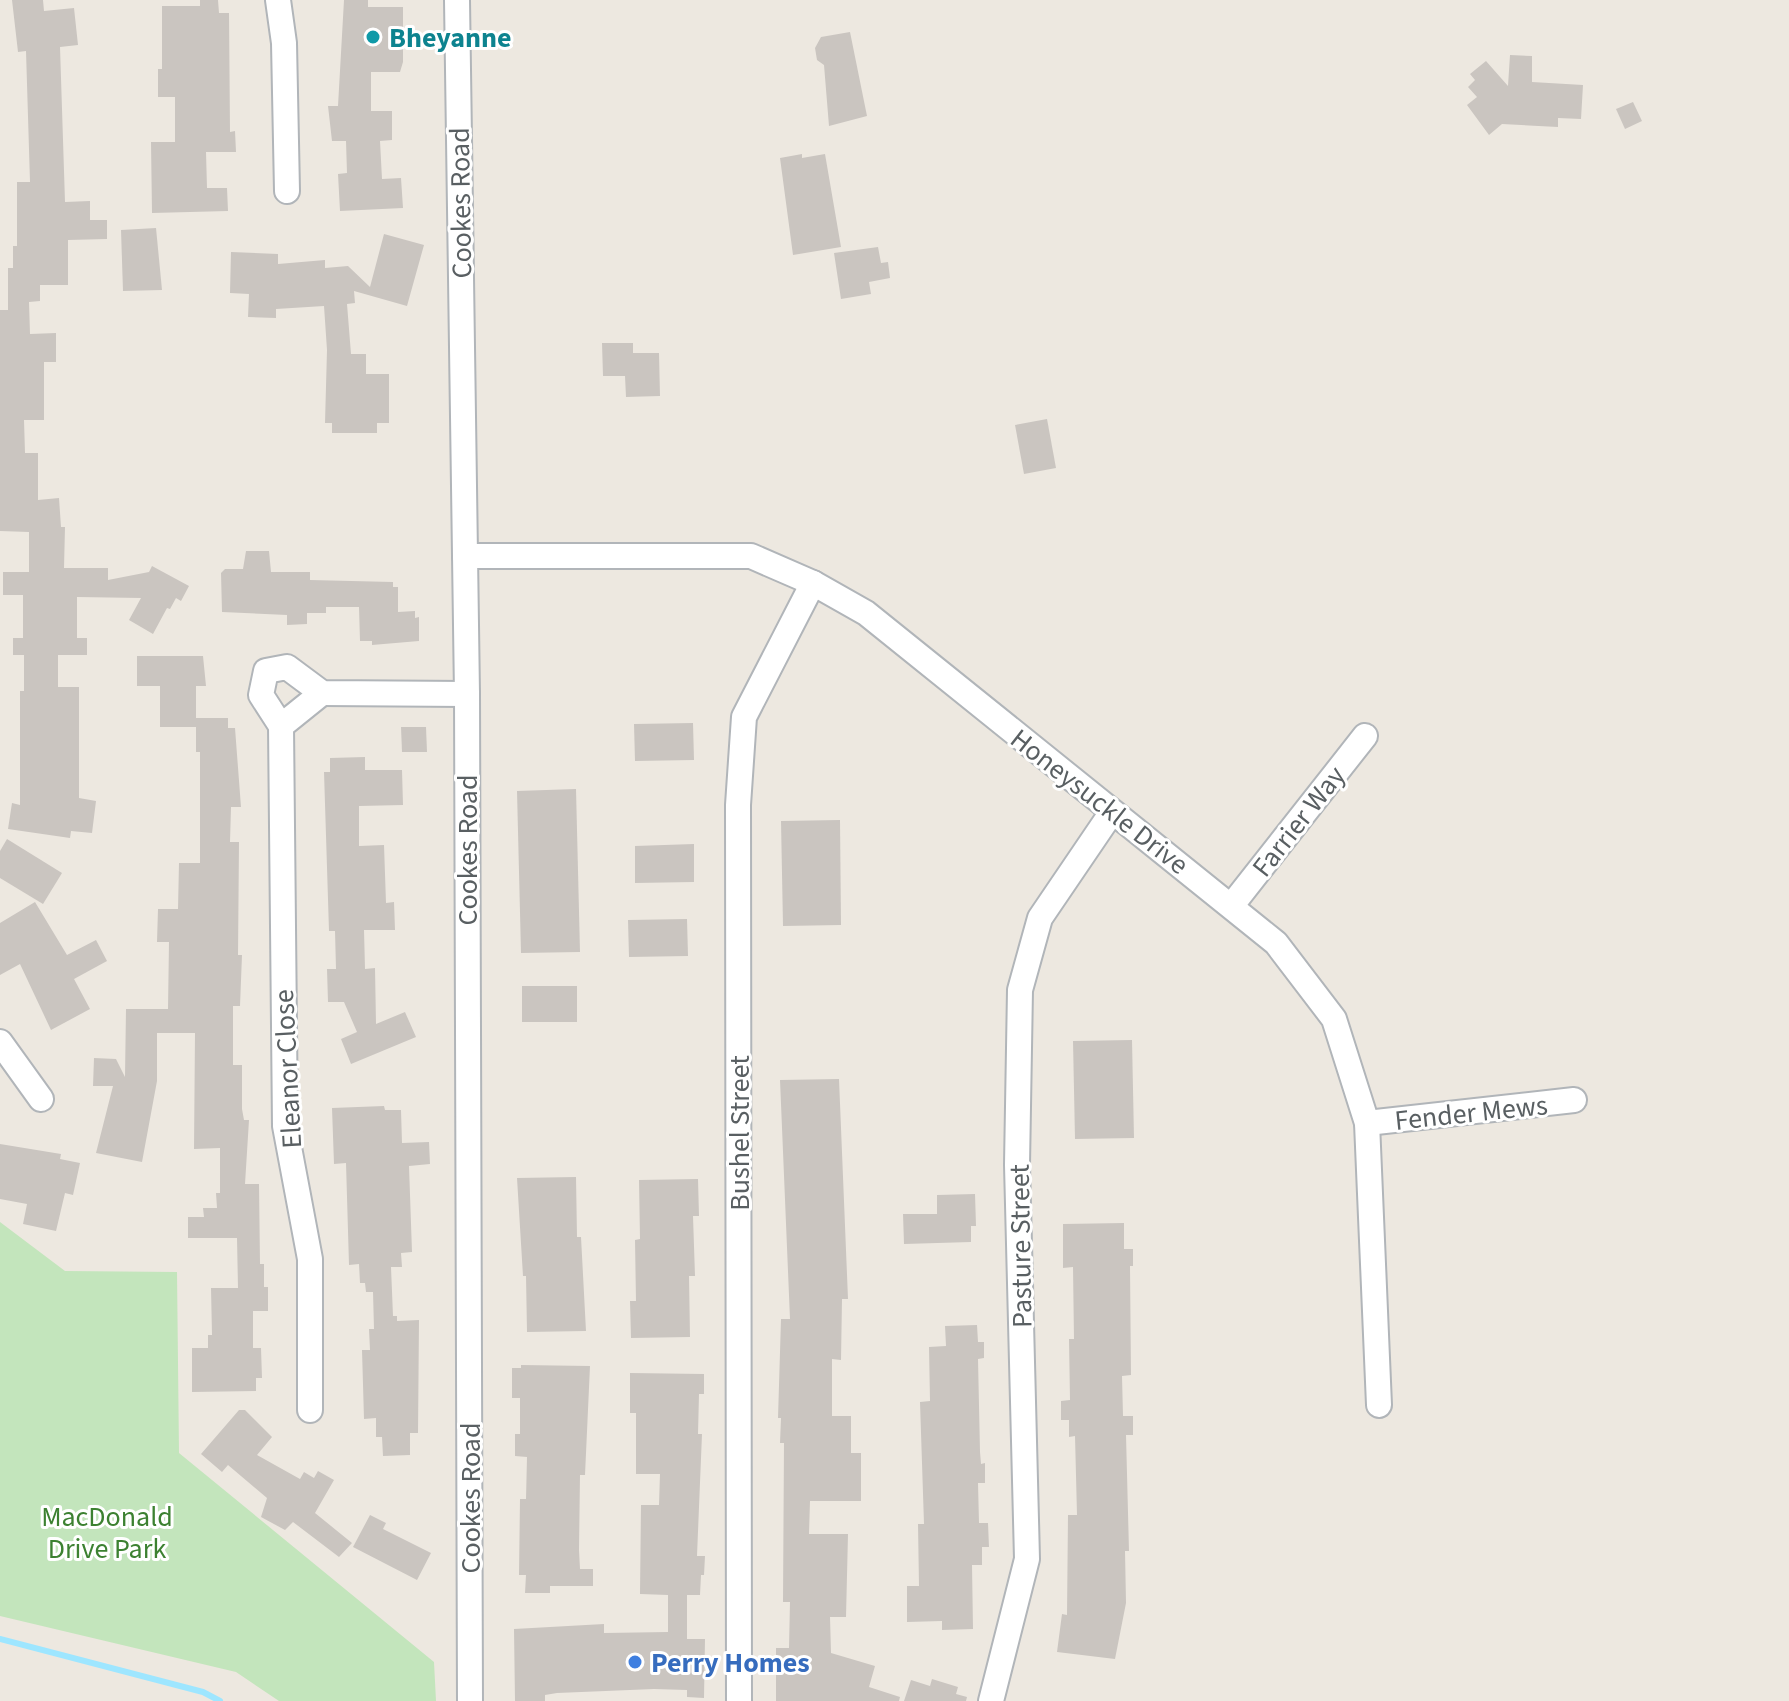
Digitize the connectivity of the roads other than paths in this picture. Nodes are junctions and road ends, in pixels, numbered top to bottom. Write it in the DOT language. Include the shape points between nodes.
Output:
graph roads {
  1 [pos="278,0"];
  2 [pos="457,0"];
  3 [pos="287,191"];
  4 [pos="465,556"];
  5 [pos="813,583"];
  6 [pos="322,693"];
  7 [pos="467,694"];
  8 [pos="281,726"];
  9 [pos="1365,736"];
  10 [pos="1112,812"];
  11 [pos="1232,905"];
  12 [pos="0,1042"];
  13 [pos="41,1099"];
  14 [pos="1574,1100"];
  15 [pos="1367,1123"];
  16 [pos="1379,1405"];
  17 [pos="310,1410"];
  18 [pos="470,1701"];
  19 [pos="739,1701"];
  20 [pos="991,1701"];
  1 -- 3 [label="street"];
  2 -- 4 [label="street, Cookes Road"];
  4 -- 5 [label="street, Honeysuckle Drive" via="751,556"];
  4 -- 7 [label="street, Cookes Road"];
  5 -- 10 [label="street, Honeysuckle Drive" via="866,613"];
  5 -- 19 [label="street, Bushel Street" via="744,717 738,805"];
  6 -- 7 [label="street"];
  6 -- 8 [label="street"];
  6 -- 8 [label="street, Eleanor Close" via="287,667 266,671 261,695"];
  7 -- 18 [label="street, Cookes Road"];
  8 -- 17 [label="street, Eleanor Close" via="285,1126 310,1259"];
  9 -- 11 [label="street, Farrier Way"];
  10 -- 11 [label="street, Honeysuckle Drive"];
  10 -- 20 [label="street, Pasture Street" via="1040,918 1020,990 1017,1165 1027,1559"];
  11 -- 15 [label="street, Honeysuckle Drive" via="1276,943 1334,1019"];
  12 -- 13 [label="street"];
  14 -- 15 [label="street, Fender Mews"];
  15 -- 16 [label="street, Honeysuckle Drive"];
}
